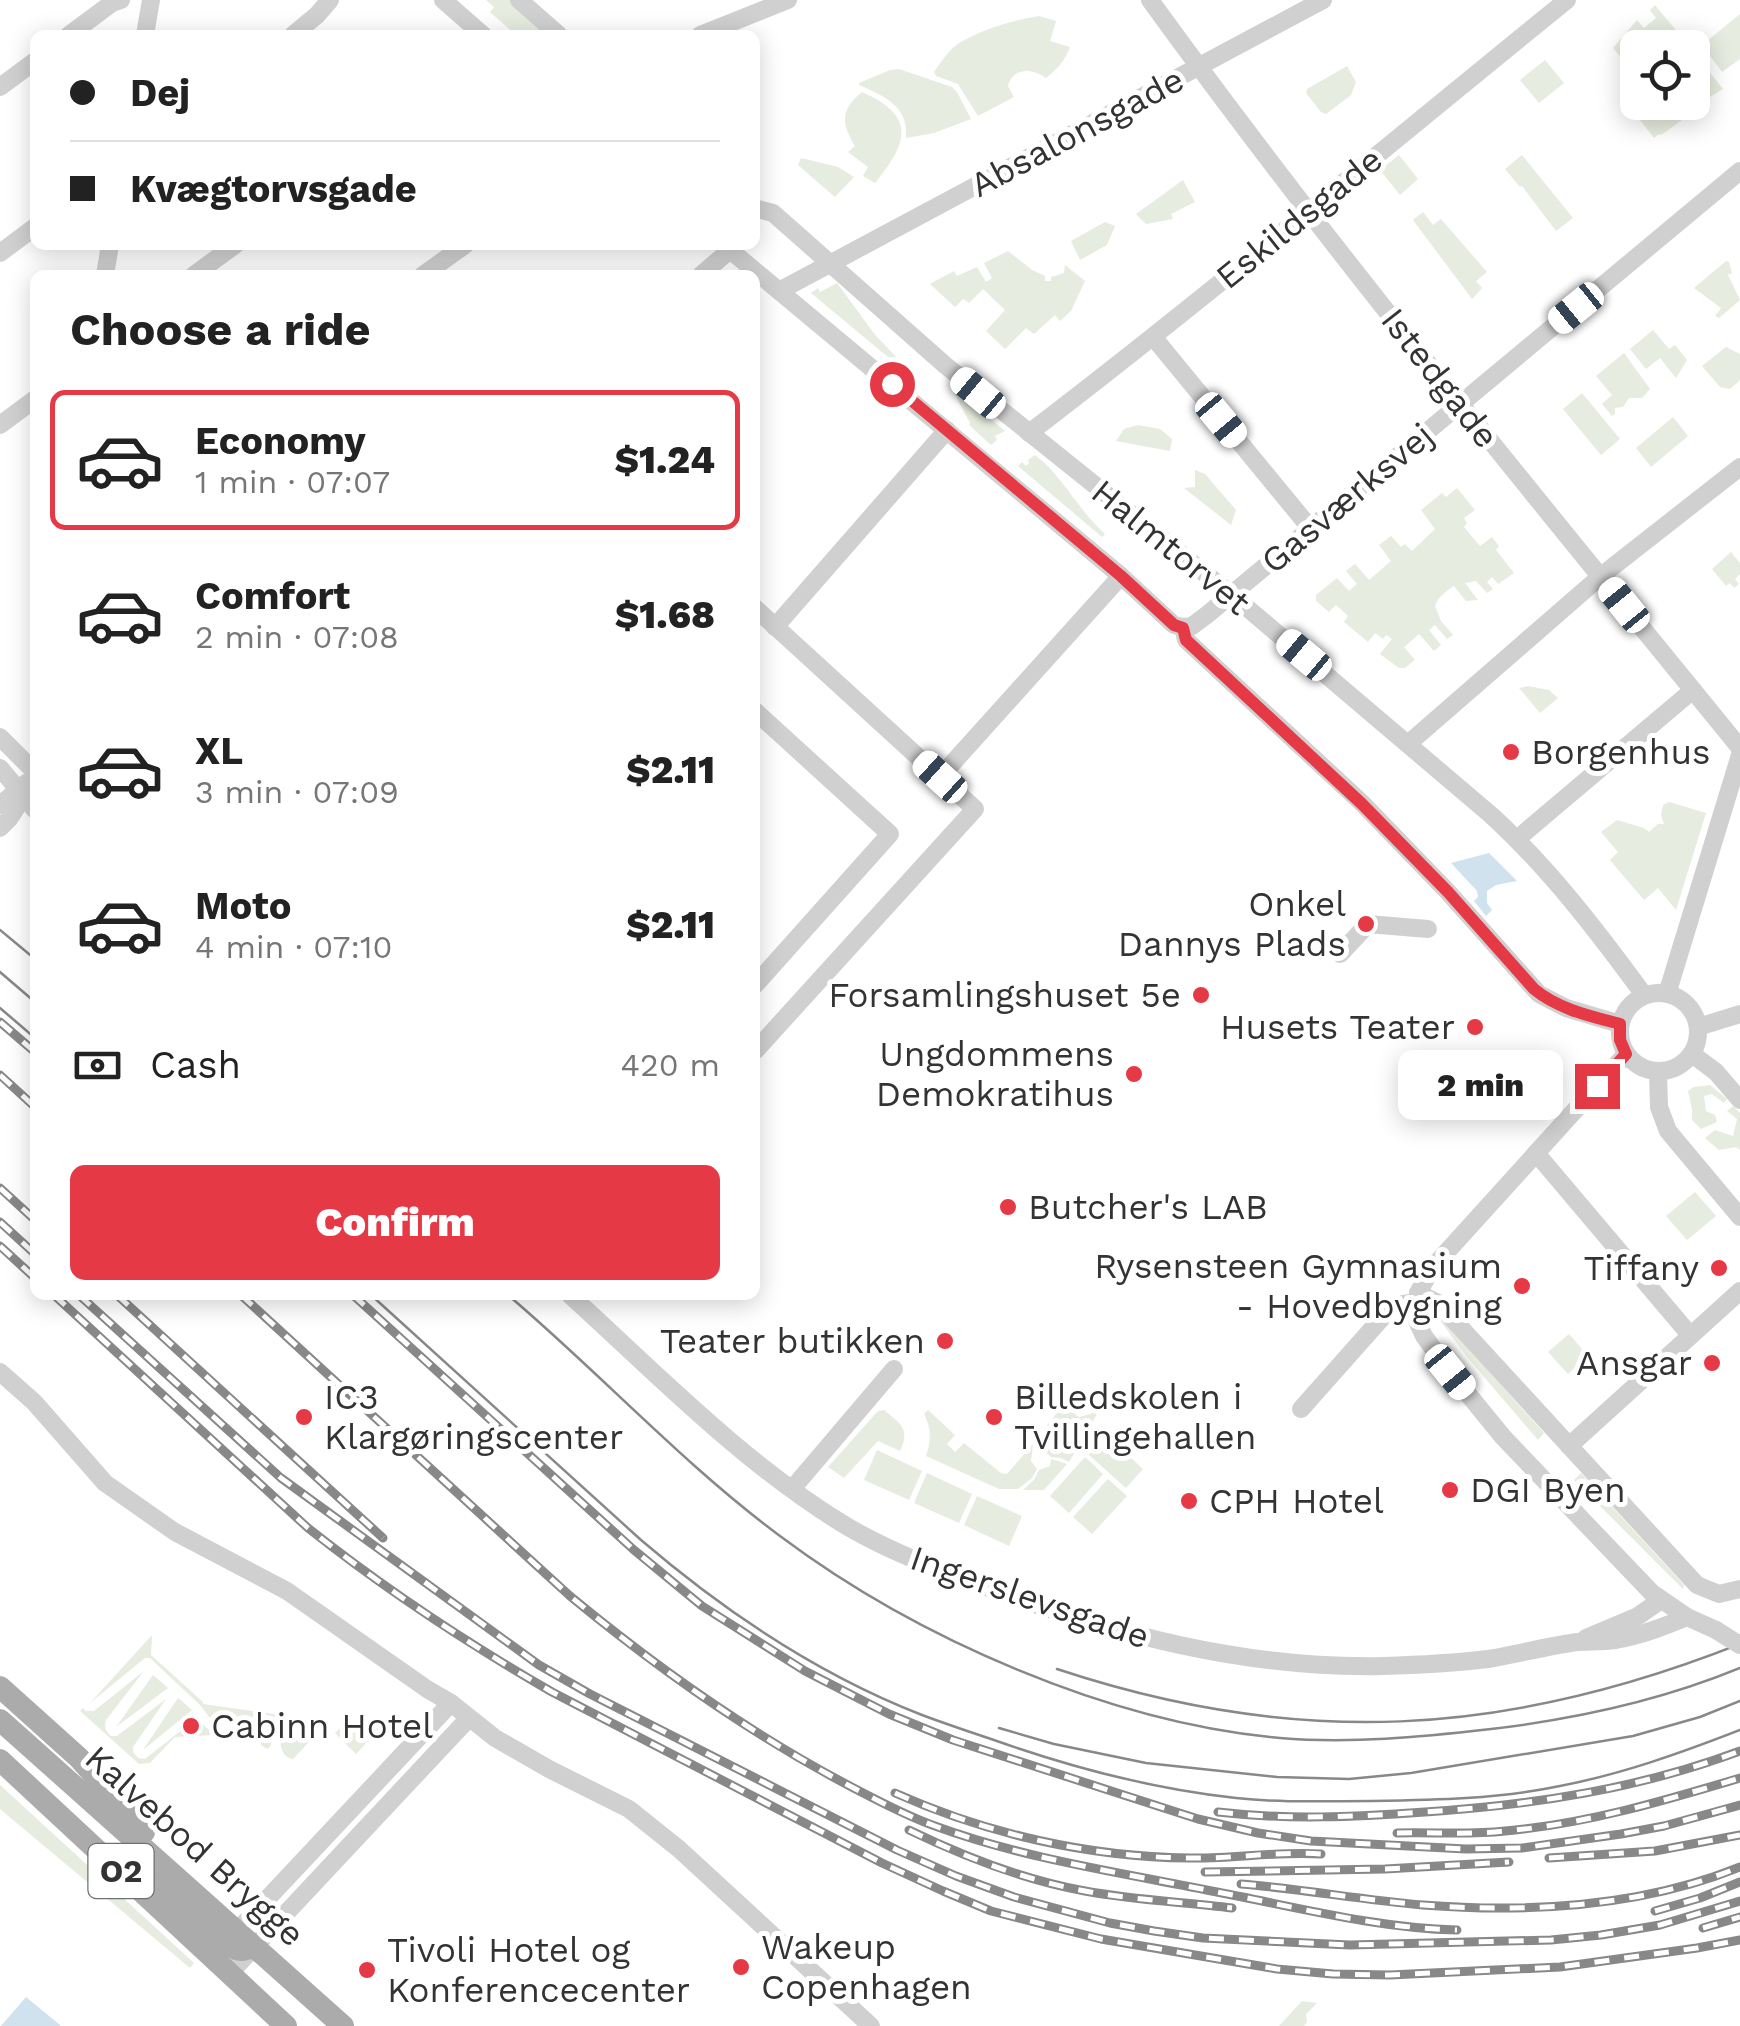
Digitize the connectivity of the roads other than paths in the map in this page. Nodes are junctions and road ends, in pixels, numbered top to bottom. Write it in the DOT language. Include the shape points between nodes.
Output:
graph roads {
  1 [pos="121,0"];
  2 [pos="129,0"];
  3 [pos="330,0"];
  4 [pos="443,0"];
  5 [pos="519,0"];
  6 [pos="788,0"];
  7 [pos="1150,0"];
  8 [pos="1323,0"];
  9 [pos="1566,0"];
  10 [pos="151,1"];
  11 [pos="76,30"];
  12 [pos="146,30"];
  13 [pos="299,30"];
  14 [pos="477,30"];
  15 [pos="554,30"];
  16 [pos="713,30"];
  17 [pos="30,64"];
  18 [pos="1198,67"];
  19 [pos="0,87"];
  20 [pos="1740,171"];
  21 [pos="760,209"];
  22 [pos="1308,210"];
  23 [pos="30,231"];
  24 [pos="228,250"];
  25 [pos="458,250"];
  26 [pos="726,250"];
  27 [pos="732,250"];
  28 [pos="0,253"];
  29 [pos="830,264"];
  30 [pos="201,270"];
  31 [pos="430,270"];
  32 [pos="706,270"];
  33 [pos="756,270"];
  34 [pos="760,274"];
  35 [pos="780,291"];
  36 [pos="1154,338"];
  37 [pos="30,403"];
  38 [pos="1460,405"];
  39 [pos="0,425"];
  40 [pos="947,430"];
  41 [pos="1029,433"];
  42 [pos="1740,466"];
  43 [pos="1311,529"];
  44 [pos="1121,576"];
  45 [pos="1601,576"];
  46 [pos="1232,595"];
  47 [pos="760,613"];
  48 [pos="775,627"];
  49 [pos="1183,628"];
  50 [pos="1693,690"];
  51 [pos="760,716"];
  52 [pos="0,736"];
  53 [pos="1408,743"];
  54 [pos="1740,752"];
  55 [pos="0,768"];
  56 [pos="30,770"];
  57 [pos="940,777"];
  58 [pos="25,798"];
  59 [pos="0,805"];
  60 [pos="0,828"];
  61 [pos="1517,839"];
  62 [pos="1428,929"];
  63 [pos="1340,954"];
  64 [pos="760,979"];
  65 [pos="1668,994"];
  66 [pos="1644,996"];
  67 [pos="1740,1014"];
  68 [pos="1620,1024"];
  69 [pos="1698,1027"];
  70 [pos="760,1046"];
  71 [pos="1626,1054"];
  72 [pos="1692,1054"];
  73 [pos="1658,1072"];
  74 [pos="1740,1100"];
  75 [pos="1536,1153"];
  76 [pos="1740,1217"];
  77 [pos="1740,1291"];
  78 [pos="1418,1297"];
  79 [pos="576,1300"];
  80 [pos="1690,1335"];
  81 [pos="894,1369"];
  82 [pos="0,1372"];
  83 [pos="1301,1408"];
  84 [pos="1569,1446"];
  85 [pos="792,1489"];
  86 [pos="1740,1590"];
  87 [pos="1661,1600"];
  88 [pos="1686,1618"];
  89 [pos="1578,1642"];
  90 [pos="1740,1645"];
  91 [pos="0,1687"];
  92 [pos="450,1703"];
  93 [pos="469,1718"];
  94 [pos="0,1720"];
  95 [pos="4,1766"];
  96 [pos="102,1854"];
  97 [pos="190,1889"];
  98 [pos="240,1941"];
  99 [pos="229,1974"];
  100 [pos="286,2026"];
  101 [pos="343,2026"];
  102 [pos="870,2026"];
  1 -- 11 [label="street"];
  2 -- 10 [label="street"];
  3 -- 13 [label="street"];
  4 -- 14 [label="street"];
  5 -- 15 [label="street"];
  6 -- 16 [label="street"];
  7 -- 18 [label="street, Istedgade"];
  8 -- 18 [label="street, Absalonsgade"];
  9 -- 22 [label="street, Eskildsgade"];
  10 -- 12 [label="street"];
  17 -- 19 [label="street"];
  18 -- 22 [label="street, Istedgade"];
  18 -- 29 [label="street, Absalonsgade"];
  20 -- 38 [label="street, Gasværksvej"];
  21 -- 29 [label="street, Halmtorvet" via="773,213"];
  22 -- 36 [label="street, Eskildsgade"];
  22 -- 38 [label="street, Istedgade"];
  23 -- 28 [label="street"];
  24 -- 30 [label="street"];
  25 -- 31 [label="street"];
  26 -- 32 [label="street"];
  27 -- 33 [label="street, Halmtorvet"];
  29 -- 35 [label="street, Absalonsgade"];
  29 -- 41 [label="street, Halmtorvet"];
  34 -- 35 [label="street, Halmtorvet"];
  35 -- 40 [label="street, Halmtorvet"];
  36 -- 41 [label="street, Eskildsgade"];
  36 -- 43 [label="street"];
  37 -- 39 [label="street"];
  38 -- 43 [label="street, Gasværksvej"];
  38 -- 45 [label="street, Istedgade"];
  40 -- 44 [label="street, Halmtorvet"];
  40 -- 48 [label="street"];
  41 -- 46 [label="street, Halmtorvet"];
  42 -- 45 [label="street"];
  43 -- 46 [label="street, Gasværksvej"];
  44 -- 49 [label="street, Halmtorvet"];
  44 -- 57 [label="street"];
  45 -- 50 [label="street, Istedgade"];
  45 -- 53 [label="street"];
  46 -- 49 [label="street, Gasværksvej"];
  46 -- 53 [label="street, Halmtorvet"];
  47 -- 48 [label="street"];
  48 -- 57 [label="street"];
  49 -- 68 [label="street, Halmtorvet" via="1186,640 1406,848 1534,989 1566,1008"];
  50 -- 54 [label="street, Istedgade"];
  50 -- 61 [label="street"];
  51 -- 64 [label="street" via="890,834"];
  52 -- 56 [label="street"];
  53 -- 61 [label="street, Halmtorvet"];
  54 -- 65 [label="street"];
  55 -- 58 [label="street"];
  57 -- 70 [label="street" via="975,809"];
  58 -- 59 [label="street"];
  58 -- 60 [label="street"];
  61 -- 66 [label="street, Halmtorvet"];
  62 -- 63 [label="street" via="1368,924"];
  65 -- 66 [label="street"];
  65 -- 69 [label="street" via="1688,1006"];
  66 -- 68 [label="street"];
  67 -- 69 [label="street"];
  68 -- 71 [label="street"];
  69 -- 72 [label="street"];
  71 -- 73 [label="street"];
  71 -- 75 [label="street"];
  72 -- 73 [label="street"];
  72 -- 74 [label="street"];
  73 -- 76 [label="street" via="1668,1131"];
  75 -- 78 [label="street" via="1432,1268"];
  75 -- 80 [label="street"];
  77 -- 80 [label="street"];
  78 -- 83 [label="street" via="1388,1311"];
  78 -- 84 [label="street" via="1438,1303"];
  78 -- 87 [label="street" via="1424,1336 1474,1402"];
  79 -- 85 [label="street, Ingerslevsgade"];
  80 -- 84 [label="street"];
  81 -- 85 [label="street"];
  82 -- 92 [label="street" via="130,1502 194,1544 288,1591"];
  84 -- 86 [label="street" via="1692,1581 1714,1593"];
  85 -- 89 [label="street, Ingerslevsgade" via="847,1526 918,1560 1042,1608 1155,1641 1246,1657 1366,1666 1485,1659"];
  87 -- 88 [label="street"];
  87 -- 89 [label="street, Ingerslevsgade"];
  88 -- 89 [label="street, Ingerslevsgade" via="1653,1632"];
  88 -- 90 [label="street, bridge"];
  91 -- 97 [label="main road" via="103,1784"];
  92 -- 93 [label="street"];
  92 -- 98 [label="street"];
  93 -- 98 [label="street"];
  93 -- 102 [label="street" via="549,1770 629,1809"];
  94 -- 97 [label="main road, Kalvebod Brygge / O2"];
  95 -- 96 [label="main road, Kalvebod Brygge / O2"];
  96 -- 98 [label="main road"];
  96 -- 99 [label="main road, Kalvebod Brygge / O2"];
  97 -- 98 [label="main road, Kalvebod Brygge / O2"];
  98 -- 99 [label="street"];
  98 -- 99 [label="street" via="227,1960"];
  98 -- 101 [label="main road, Kalvebod Brygge / O2"];
  99 -- 100 [label="main road, Kalvebod Brygge / O2"];
}
